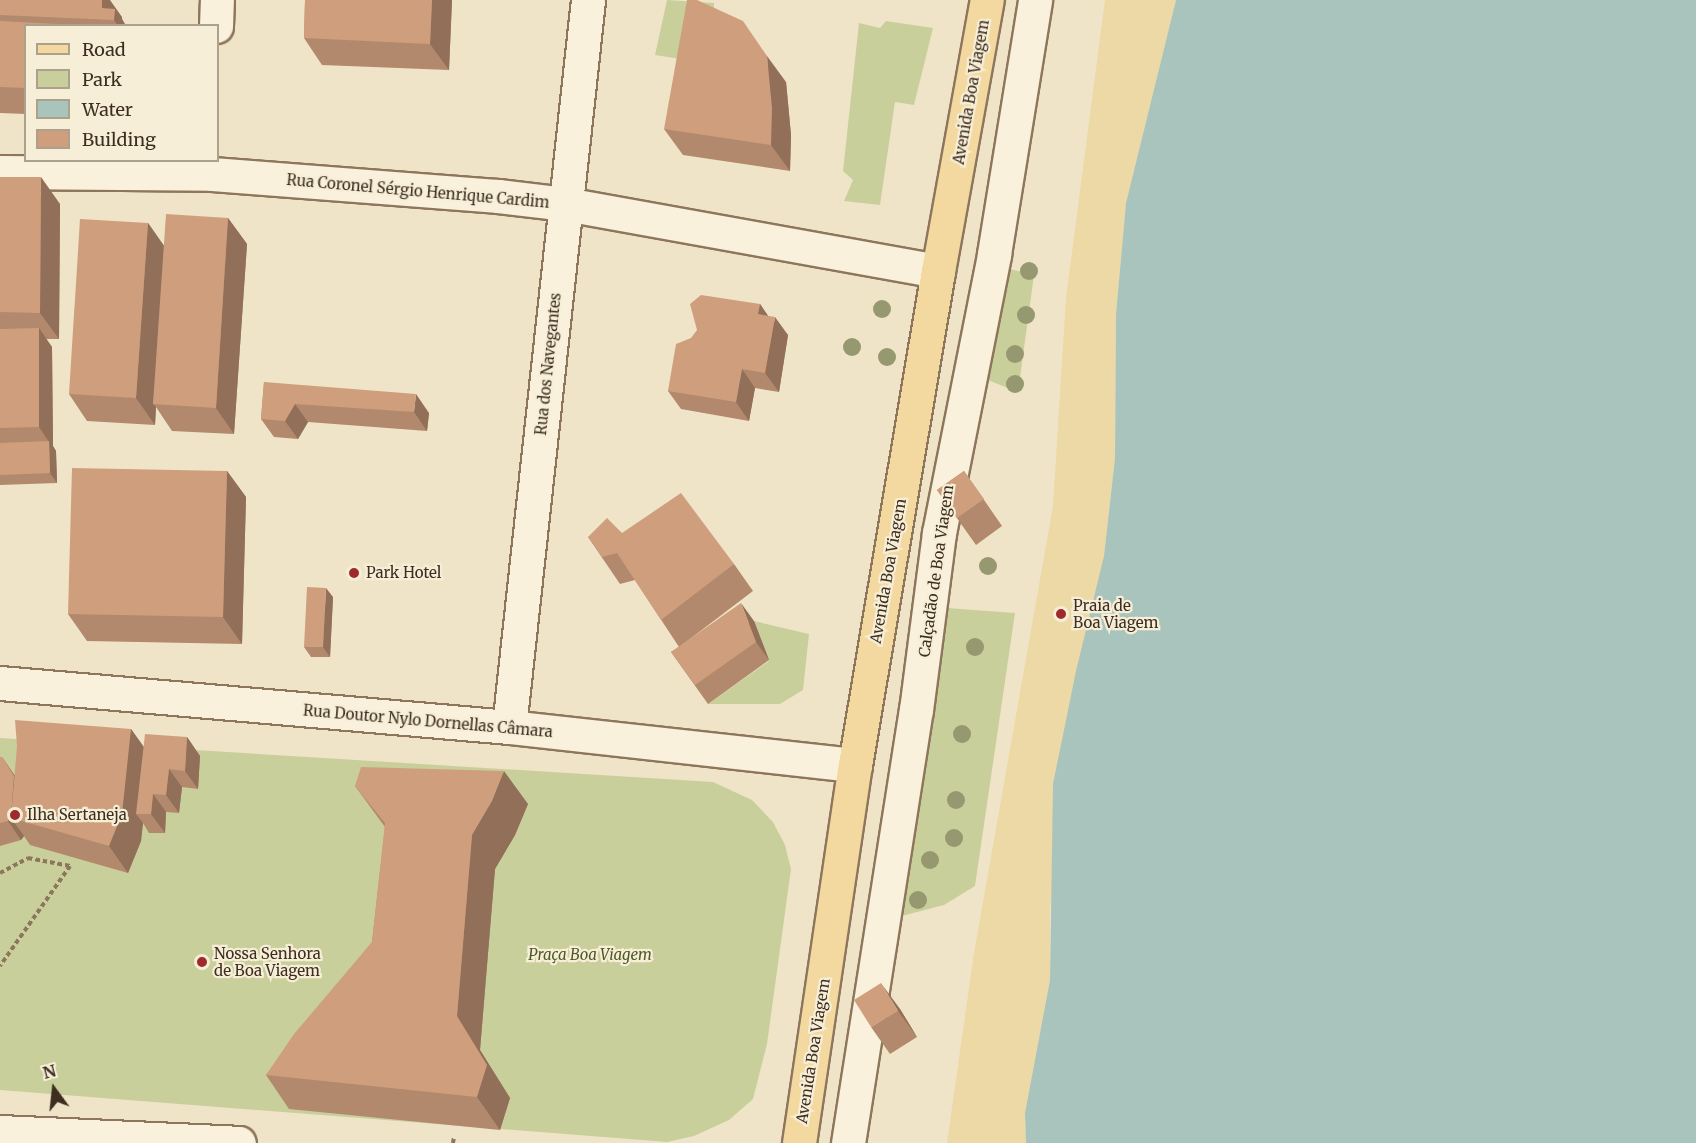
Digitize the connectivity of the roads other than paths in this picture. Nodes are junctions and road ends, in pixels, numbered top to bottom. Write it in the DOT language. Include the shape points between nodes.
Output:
graph roads {
  1 [pos="217,0"];
  2 [pos="588,0"];
  3 [pos="987,0"];
  4 [pos="1035,0"];
  5 [pos="216,24"];
  6 [pos="212,167"];
  7 [pos="0,172"];
  8 [pos="565,204"];
  9 [pos="938,271"];
  10 [pos="0,683"];
  11 [pos="509,727"];
  12 [pos="855,765"];
  13 [pos="0,1132"];
  14 [pos="239,1143"];
  15 [pos="799,1143"];
  16 [pos="848,1143"];
  1 -- 5 [label="street"];
  2 -- 8 [label="street, Rua dos Navegantes"];
  3 -- 9 [label="main road, Avenida Boa Viagem"];
  4 -- 16 [label="street, Calçadão de Boa Viagem" via="993,254 939,533 916,710"];
  6 -- 7 [label="street, Rua Coronel Sérgio Henrique Cardim"];
  6 -- 8 [label="street, Rua Coronel Sérgio Henrique Cardim"];
  8 -- 9 [label="street, Rua Coronel Sérgio Henrique Cardim"];
  8 -- 11 [label="street, Rua dos Navegantes"];
  9 -- 12 [label="main road, Avenida Boa Viagem"];
  10 -- 11 [label="street, Rua Doutor Nylo Dornellas Câmara"];
  11 -- 12 [label="street, Rua Doutor Nylo Dornellas Câmara"];
  12 -- 15 [label="main road, Avenida Boa Viagem"];
  13 -- 14 [label="street"];
}
